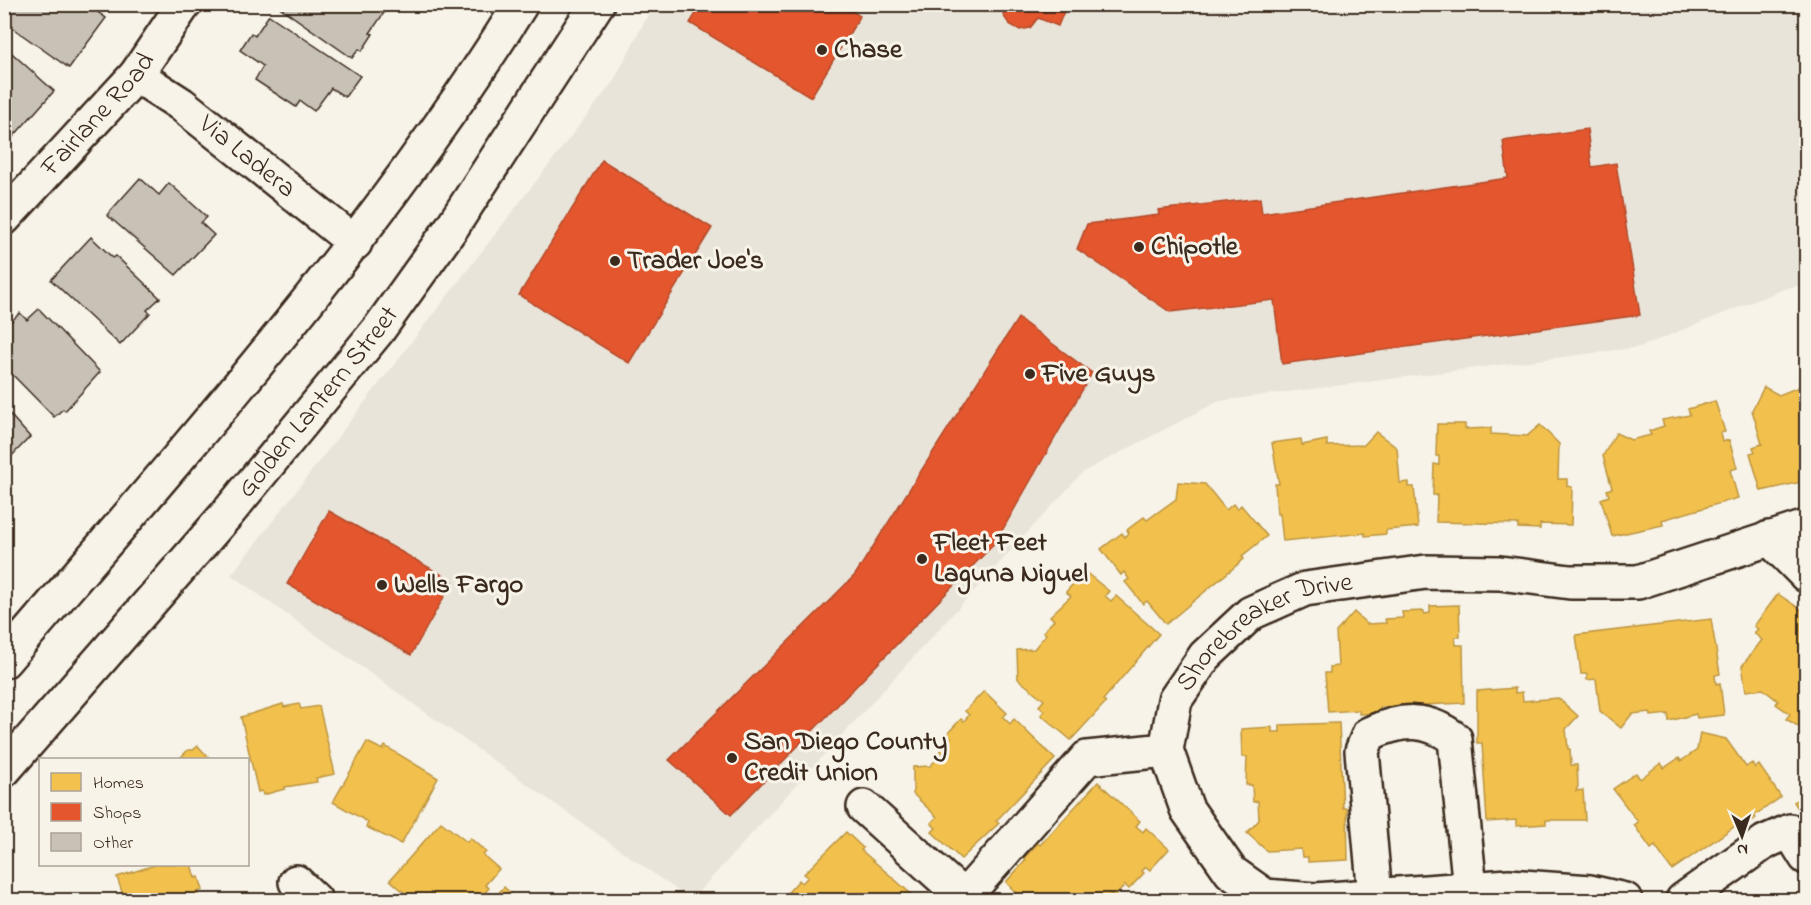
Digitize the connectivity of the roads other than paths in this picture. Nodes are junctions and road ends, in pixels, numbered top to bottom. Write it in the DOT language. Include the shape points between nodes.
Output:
graph roads {
  1 [pos="184,4"];
  2 [pos="521,4"];
  3 [pos="597,4"];
  4 [pos="136,75"];
  5 [pos="4,218"];
  6 [pos="355,243"];
  7 [pos="1806,527"];
  8 [pos="1769,538"];
  9 [pos="1806,575"];
  10 [pos="4,661"];
  11 [pos="1166,750"];
  12 [pos="4,770"];
  13 [pos="864,807"];
  14 [pos="1806,856"];
  15 [pos="1470,889"];
  16 [pos="1375,896"];
  17 [pos="1264,898"];
  18 [pos="965,899"];
  19 [pos="1625,900"];
  20 [pos="1683,900"];
  1 -- 4 [label="street, Fairlane Road"];
  2 -- 6 [label="street" via="489,56"];
  3 -- 12 [label="street, Golden Lantern Street" via="452,227 379,329 227,514"];
  4 -- 5 [label="street, Fairlane Road"];
  4 -- 6 [label="street, Via Ladera" via="181,104"];
  6 -- 10 [label="street"];
  7 -- 8 [label="street, Shorebreaker Drive"];
  8 -- 9 [label="street"];
  8 -- 11 [label="street, Shorebreaker Drive" via="1638,582 1570,582 1500,573 1426,572 1305,589 1251,613 1205,656 1175,700"];
  11 -- 17 [label="street" via="1187,808 1206,839 1231,872"];
  11 -- 18 [label="street" via="1087,758"];
  13 -- 18 [label="street"];
  14 -- 20 [label="street" via="1790,831 1765,842"];
  15 -- 16 [label="street"];
  15 -- 16 [label="street" via="1455,739 1424,722 1386,726 1369,734 1362,751"];
  15 -- 19 [label="street" via="1509,886 1590,892"];
  16 -- 17 [label="street"];
}
